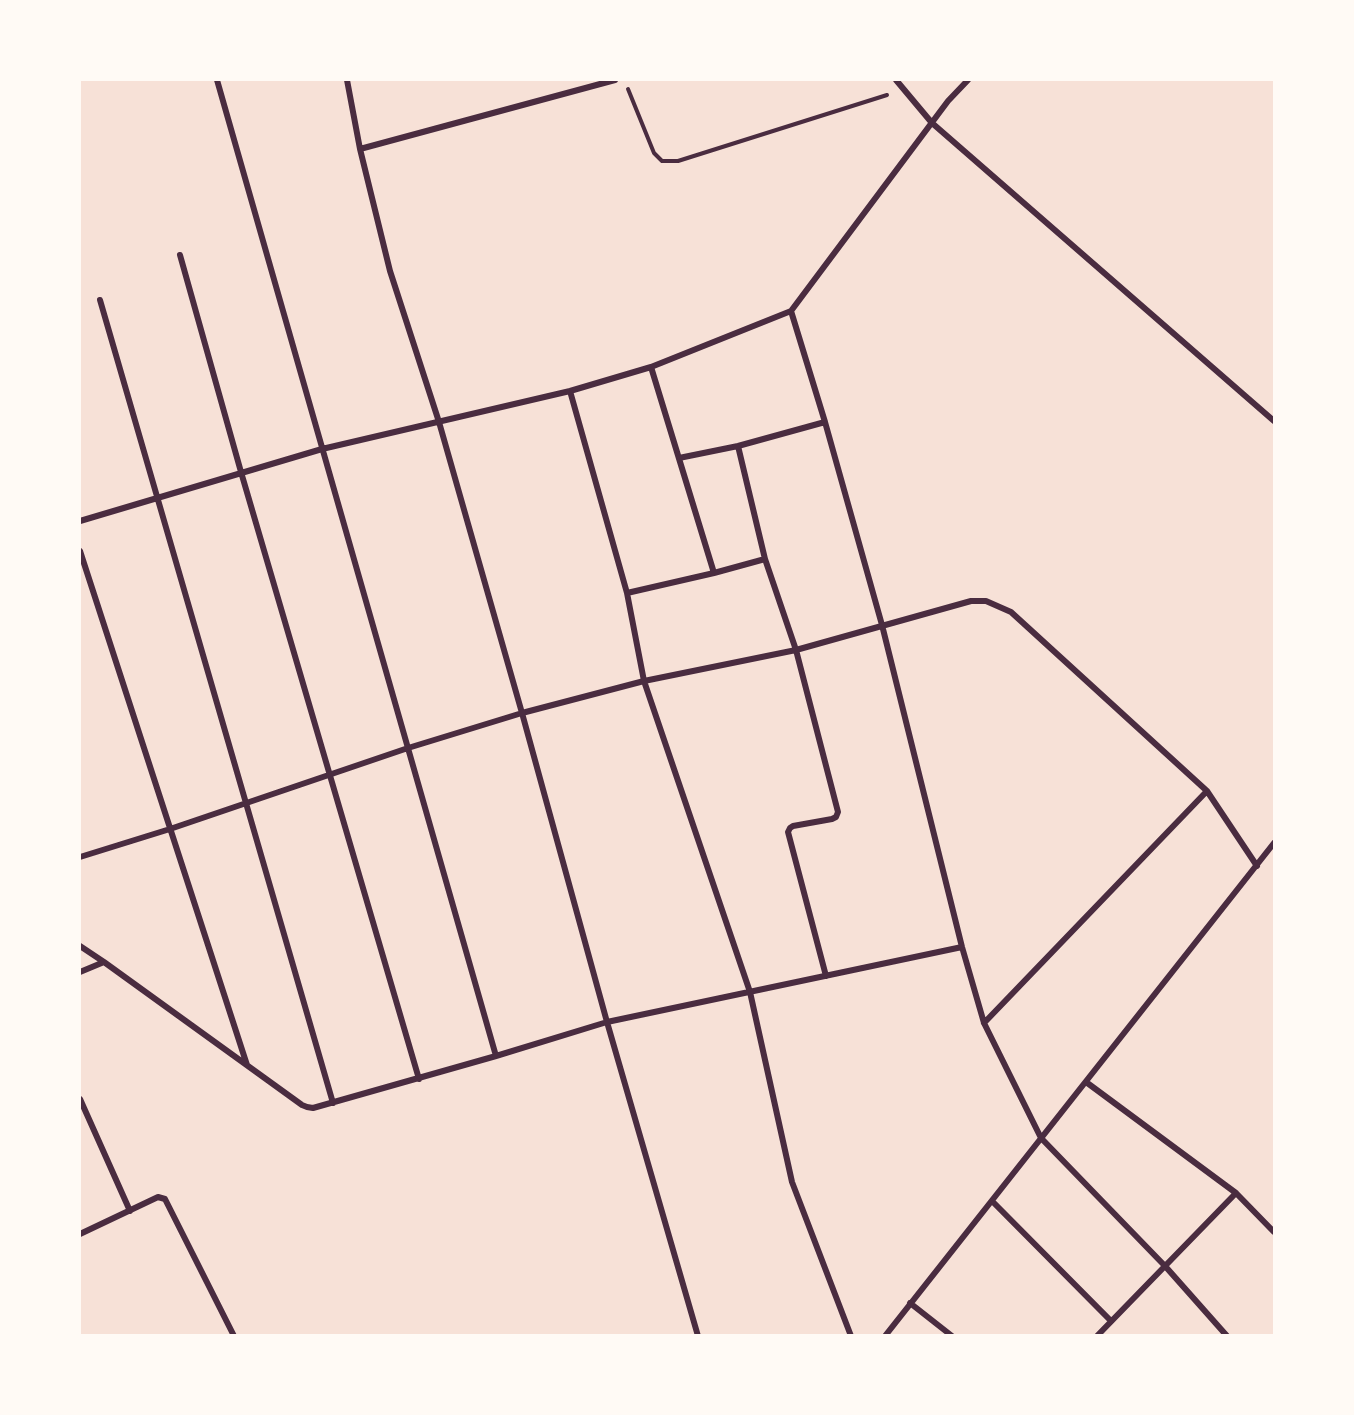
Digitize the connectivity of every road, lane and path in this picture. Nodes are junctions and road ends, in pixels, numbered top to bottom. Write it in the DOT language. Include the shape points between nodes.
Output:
graph roads {
  1 [pos="217,80"];
  2 [pos="347,80"];
  3 [pos="615,80"];
  4 [pos="624,80"];
  5 [pos="896,80"];
  6 [pos="968,80"];
  7 [pos="904,90"];
  8 [pos="932,123"];
  9 [pos="360,149"];
  10 [pos="180,255"];
  11 [pos="100,300"];
  12 [pos="791,311"];
  13 [pos="651,367"];
  14 [pos="570,391"];
  15 [pos="1275,421"];
  16 [pos="439,422"];
  17 [pos="825,422"];
  18 [pos="738,446"];
  19 [pos="322,449"];
  20 [pos="679,458"];
  21 [pos="241,472"];
  22 [pos="157,497"];
  23 [pos="80,521"];
  24 [pos="80,551"];
  25 [pos="765,559"];
  26 [pos="714,573"];
  27 [pos="627,593"];
  28 [pos="882,625"];
  29 [pos="796,650"];
  30 [pos="644,681"];
  31 [pos="522,713"];
  32 [pos="408,748"];
  33 [pos="329,775"];
  34 [pos="1207,791"];
  35 [pos="246,803"];
  36 [pos="170,829"];
  37 [pos="1275,843"];
  38 [pos="80,857"];
  39 [pos="1257,866"];
  40 [pos="80,946"];
  41 [pos="962,947"];
  42 [pos="104,962"];
  43 [pos="80,972"];
  44 [pos="825,976"];
  45 [pos="750,992"];
  46 [pos="606,1022"];
  47 [pos="984,1023"];
  48 [pos="496,1056"];
  49 [pos="247,1066"];
  50 [pos="418,1079"];
  51 [pos="1086,1082"];
  52 [pos="80,1099"];
  53 [pos="333,1103"];
  54 [pos="1041,1138"];
  55 [pos="1236,1193"];
  56 [pos="992,1201"];
  57 [pos="130,1211"];
  58 [pos="1275,1232"];
  59 [pos="80,1234"];
  60 [pos="1165,1266"];
  61 [pos="910,1303"];
  62 [pos="1111,1321"];
  63 [pos="234,1335"];
  64 [pos="698,1335"];
  65 [pos="851,1335"];
  66 [pos="885,1335"];
  67 [pos="952,1335"];
  68 [pos="1097,1335"];
  69 [pos="1227,1335"];
  1 -- 19 [label="street"];
  2 -- 9 [label="street"];
  3 -- 9 [label="street"];
  4 -- 7 [label="path" via="654,153 662,161 678,161"];
  5 -- 7 [label="street"];
  6 -- 8 [label="street"];
  7 -- 8 [label="street"];
  8 -- 12 [label="street"];
  8 -- 15 [label="street"];
  9 -- 16 [label="street" via="390,271"];
  10 -- 21 [label="street"];
  11 -- 22 [label="street"];
  12 -- 13 [label="street"];
  12 -- 17 [label="street"];
  13 -- 14 [label="street"];
  13 -- 20 [label="street"];
  14 -- 16 [label="street"];
  14 -- 27 [label="street"];
  16 -- 19 [label="street"];
  16 -- 31 [label="street"];
  17 -- 18 [label="street"];
  17 -- 28 [label="street"];
  18 -- 20 [label="street"];
  18 -- 25 [label="street"];
  19 -- 21 [label="street"];
  19 -- 32 [label="street"];
  20 -- 26 [label="street"];
  21 -- 22 [label="street"];
  21 -- 33 [label="street"];
  22 -- 23 [label="street"];
  22 -- 35 [label="street"];
  24 -- 36 [label="street"];
  25 -- 26 [label="street"];
  25 -- 29 [label="street"];
  26 -- 27 [label="street"];
  27 -- 30 [label="street"];
  28 -- 29 [label="street"];
  28 -- 34 [label="street" via="971,601 998,605 1011,612"];
  28 -- 41 [label="street"];
  29 -- 30 [label="street"];
  29 -- 44 [label="street" via="838,812 832,819 793,826 788,832"];
  30 -- 31 [label="street"];
  30 -- 45 [label="street"];
  31 -- 32 [label="street"];
  31 -- 46 [label="street"];
  32 -- 33 [label="street"];
  32 -- 48 [label="street"];
  33 -- 35 [label="street"];
  33 -- 50 [label="street"];
  34 -- 39 [label="street"];
  34 -- 47 [label="street"];
  35 -- 36 [label="street"];
  35 -- 53 [label="street"];
  36 -- 38 [label="street"];
  36 -- 49 [label="street"];
  37 -- 39 [label="street"];
  39 -- 51 [label="street"];
  40 -- 42 [label="street"];
  41 -- 44 [label="street"];
  41 -- 47 [label="street"];
  42 -- 43 [label="street"];
  42 -- 49 [label="street"];
  44 -- 45 [label="street"];
  45 -- 46 [label="street"];
  45 -- 65 [label="street" via="792,1182"];
  46 -- 48 [label="street"];
  46 -- 64 [label="street"];
  47 -- 54 [label="street"];
  48 -- 50 [label="street"];
  49 -- 53 [label="street" via="307,1107"];
  50 -- 53 [label="street"];
  51 -- 54 [label="street"];
  51 -- 55 [label="street"];
  52 -- 57 [label="street"];
  54 -- 56 [label="street"];
  54 -- 60 [label="street"];
  55 -- 58 [label="street"];
  55 -- 60 [label="street"];
  56 -- 61 [label="street"];
  56 -- 62 [label="street"];
  57 -- 59 [label="street"];
  57 -- 63 [label="street" via="159,1197 165,1199"];
  60 -- 62 [label="street"];
  60 -- 69 [label="street"];
  61 -- 66 [label="street"];
  61 -- 67 [label="street"];
  62 -- 68 [label="street"];
}
